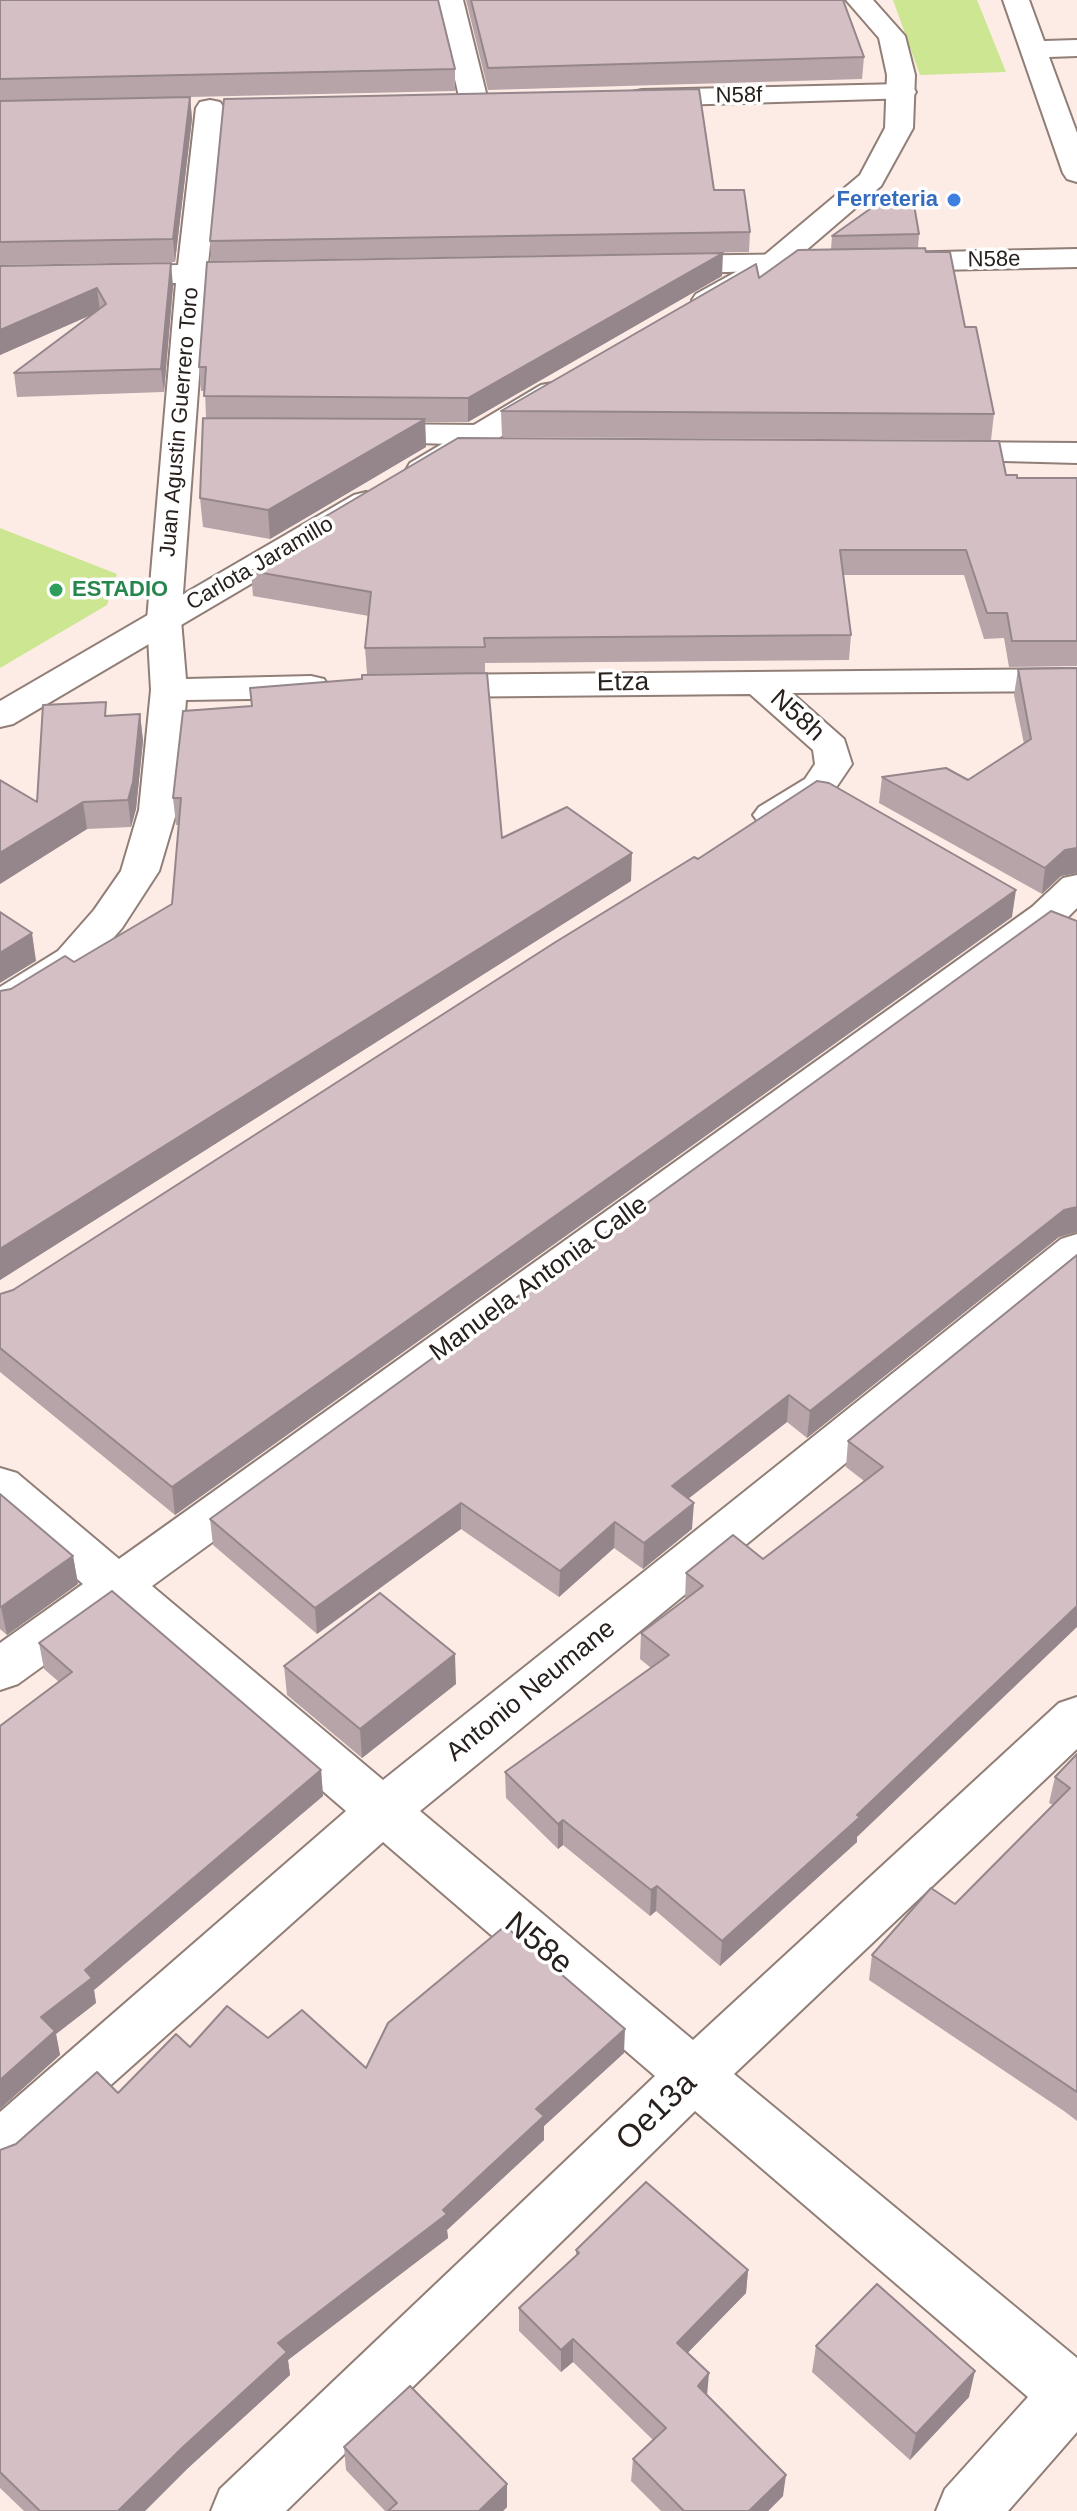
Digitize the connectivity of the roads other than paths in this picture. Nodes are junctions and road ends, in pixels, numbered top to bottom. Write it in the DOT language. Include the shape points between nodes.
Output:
graph roads {
  1 [pos="450,0"];
  2 [pos="859,0"];
  3 [pos="1016,0"];
  4 [pos="1077,48"];
  5 [pos="1034,49"];
  6 [pos="902,92"];
  7 [pos="617,98"];
  8 [pos="474,101"];
  9 [pos="506,101"];
  10 [pos="443,102"];
  11 [pos="241,108"];
  12 [pos="1077,173"];
  13 [pos="1077,258"];
  14 [pos="864,262"];
  15 [pos="833,263"];
  16 [pos="772,264"];
  17 [pos="631,266"];
  18 [pos="302,271"];
  19 [pos="192,273"];
  20 [pos="0,277"];
  21 [pos="675,319"];
  22 [pos="582,373"];
  23 [pos="338,434"];
  24 [pos="468,443"];
  25 [pos="519,451"];
  26 [pos="918,452"];
  27 [pos="1077,453"];
  28 [pos="164,620"];
  29 [pos="1077,680"];
  30 [pos="757,681"];
  31 [pos="392,686"];
  32 [pos="344,687"];
  33 [pos="169,690"];
  34 [pos="0,716"];
  35 [pos="738,836"];
  36 [pos="1055,909"];
  37 [pos="0,1005"];
  38 [pos="1077,1250"];
  39 [pos="0,1486"];
  40 [pos="113,1586"];
  41 [pos="0,1670"];
  42 [pos="1077,1718"];
  43 [pos="381,1812"];
  44 [pos="694,2075"];
  45 [pos="0,2148"];
  46 [pos="1075,2394"];
  47 [pos="242,2511"];
  48 [pos="967,2511"];
  1 -- 8 [label="street"];
  2 -- 6 [label="street" via="892,36"];
  3 -- 5 [label="street"];
  4 -- 5 [label="street"];
  5 -- 12 [label="street"];
  6 -- 7 [label="street, N58f"];
  6 -- 16 [label="street" via="899,128 871,180"];
  8 -- 9 [label="street"];
  8 -- 10 [label="street"];
  11 -- 19 [label="street, Juan Agustin Guerrero Toro" via="195,109"];
  13 -- 14 [label="street, N58e"];
  15 -- 16 [label="street"];
  16 -- 17 [label="street"];
  16 -- 21 [label="street"];
  18 -- 19 [label="street"];
  19 -- 20 [label="street"];
  19 -- 28 [label="street, Juan Agustin Guerrero Toro" via="196,433"];
  22 -- 24 [label="street, Carlota Jaramillo"];
  23 -- 24 [label="street"];
  24 -- 25 [label="street"];
  24 -- 28 [label="street, Carlota Jaramillo"];
  26 -- 27 [label="street"];
  28 -- 33 [label="street, Juan Agustin Guerrero Toro"];
  28 -- 34 [label="street, Carlota Jaramillo"];
  29 -- 30 [label="street, Etza"];
  30 -- 31 [label="street, Etza"];
  30 -- 35 [label="street, N58h" via="831,747 831,794"];
  32 -- 33 [label="street"];
  33 -- 37 [label="street, Juan Agustin Guerrero Toro" via="158,810 140,871 72,960"];
  36 -- 40 [label="street, Manuela Antonia Calle"];
  38 -- 43 [label="street, Antonio Neumane"];
  39 -- 40 [label="street, N58e"];
  40 -- 41 [label="street, Manuela Antonia Calle"];
  40 -- 43 [label="street, N58e"];
  42 -- 44 [label="street, Oe13a"];
  43 -- 44 [label="street, N58e"];
  43 -- 45 [label="street, Antonio Neumane"];
  44 -- 46 [label="street, N58e"];
  44 -- 47 [label="street, Oe13a"];
  46 -- 48 [label="street"];
}
